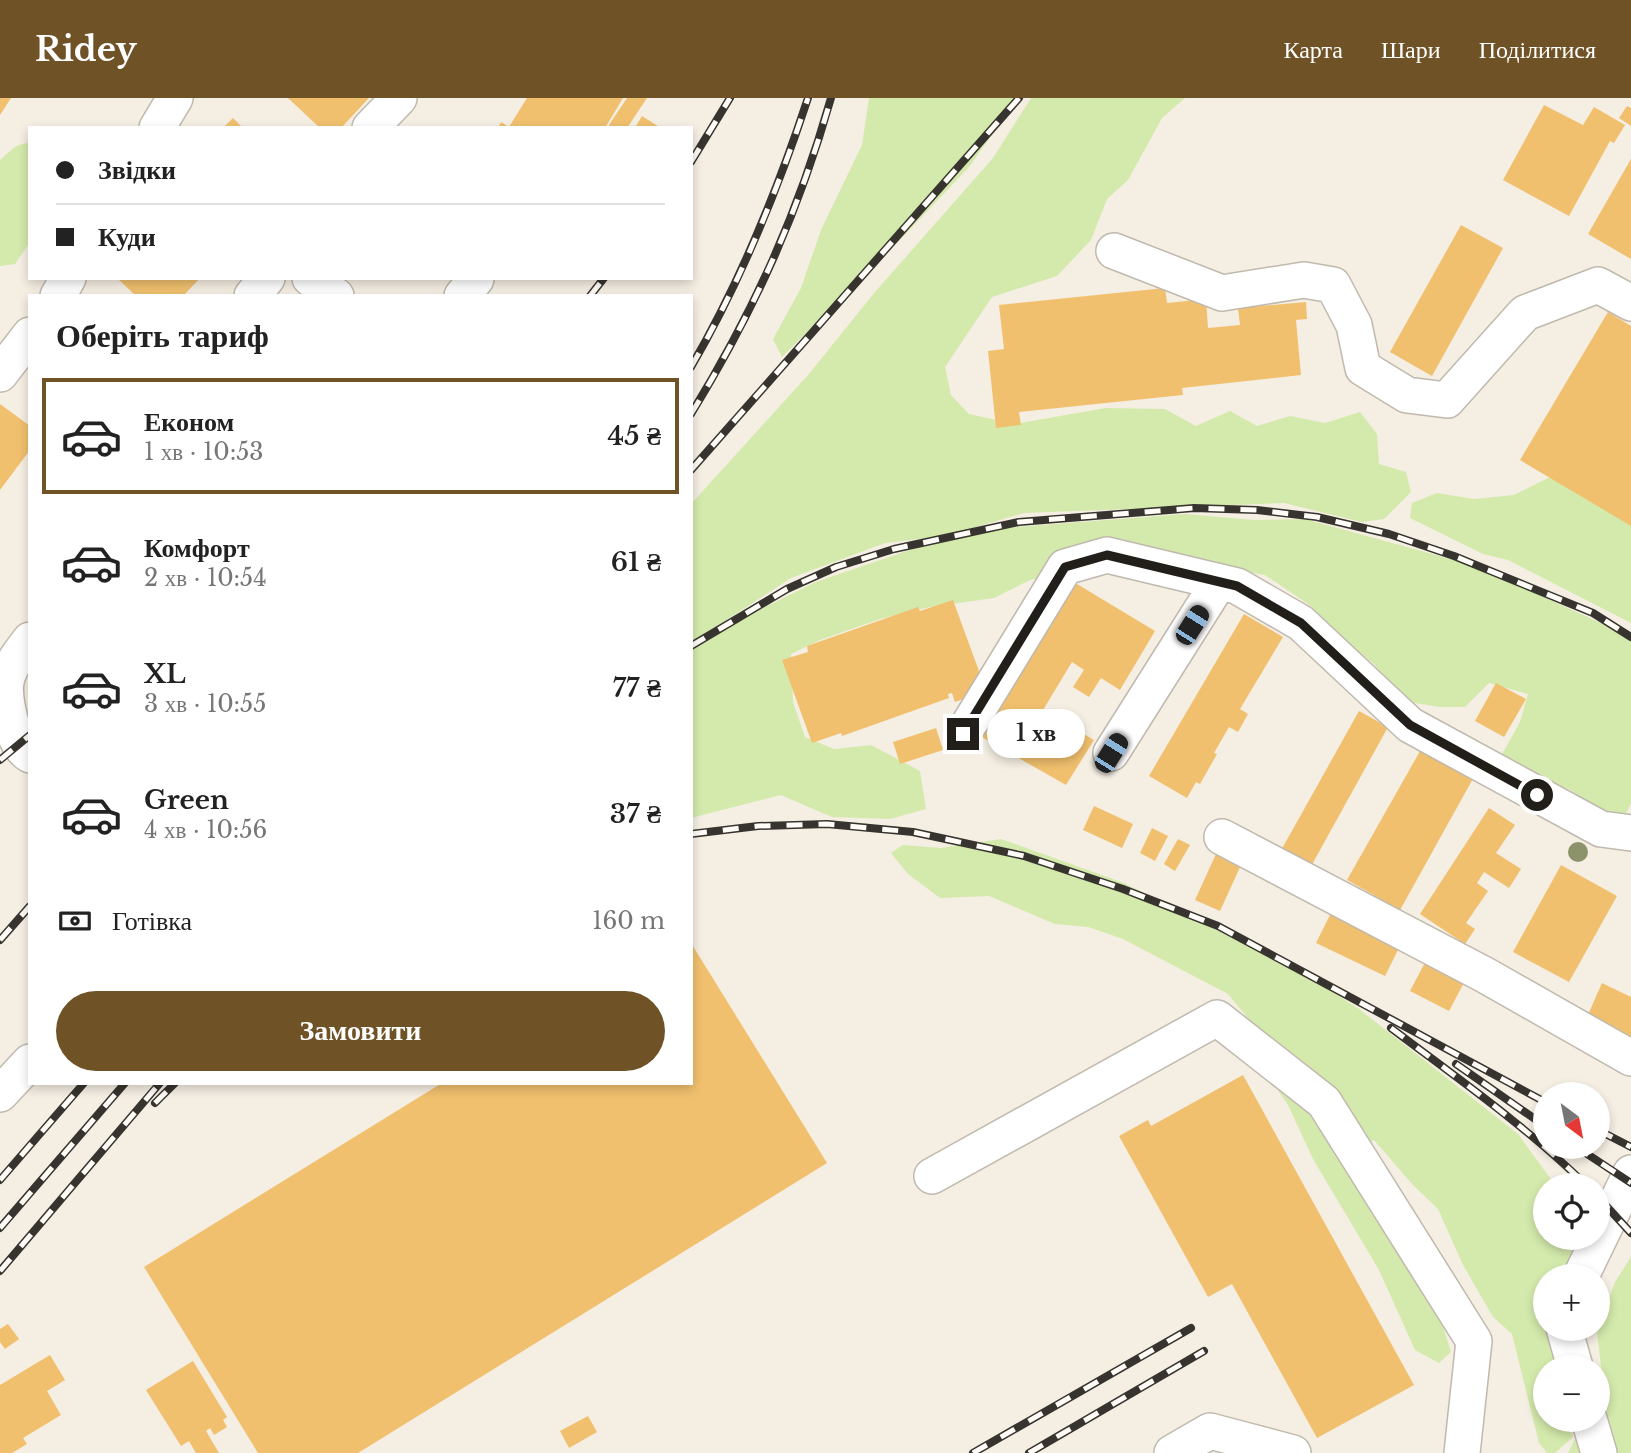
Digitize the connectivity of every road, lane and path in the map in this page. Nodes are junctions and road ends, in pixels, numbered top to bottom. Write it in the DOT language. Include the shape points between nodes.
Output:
graph roads {
  1 [pos="175,98"];
  2 [pos="398,98"];
  3 [pos="158,126"];
  4 [pos="372,126"];
  5 [pos="1114,251"];
  6 [pos="265,280"];
  7 [pos="313,280"];
  8 [pos="475,280"];
  9 [pos="254,294"];
  10 [pos="333,294"];
  11 [pos="464,294"];
  12 [pos="1631,303"];
  13 [pos="28,338"];
  14 [pos="0,374"];
  15 [pos="1219,582"];
  16 [pos="28,643"];
  17 [pos="963,734"];
  18 [pos="1111,753"];
  19 [pos="28,754"];
  20 [pos="0,760"];
  21 [pos="28,771"];
  22 [pos="1631,833"];
  23 [pos="1222,837"];
  24 [pos="1631,1058"];
  25 [pos="28,1064"];
  26 [pos="0,1094"];
  27 [pos="1631,1173"];
  28 [pos="932,1176"];
  29 [pos="1587,1264"];
  30 [pos="1592,1432"];
  31 [pos="1172,1453"];
  32 [pos="1293,1453"];
  33 [pos="1462,1453"];
  34 [pos="1598,1453"];
  1 -- 3 [label="street"];
  2 -- 4 [label="street"];
  5 -- 12 [label="street" via="1222,293 1304,280 1333,285 1354,325 1363,368 1408,394 1447,400 1525,313 1598,285"];
  6 -- 9 [label="street"];
  7 -- 10 [label="street"];
  8 -- 11 [label="street"];
  13 -- 14 [label="street"];
  15 -- 17 [label="street" via="1107,555 1065,567"];
  15 -- 18 [label="street"];
  15 -- 22 [label="street" via="1237,586 1301,623 1410,725 1601,830"];
  16 -- 19 [label="street" via="7,669 1,693"];
  20 -- 21 [label="street" via="23,774"];
  23 -- 24 [label="street" via="1475,969"];
  25 -- 26 [label="street"];
  27 -- 29 [label="street"];
  28 -- 33 [label="street" via="1217,1018 1324,1102 1474,1341"];
  30 -- 34 [label="street"];
  31 -- 32 [label="street" via="1210,1431"];
}
